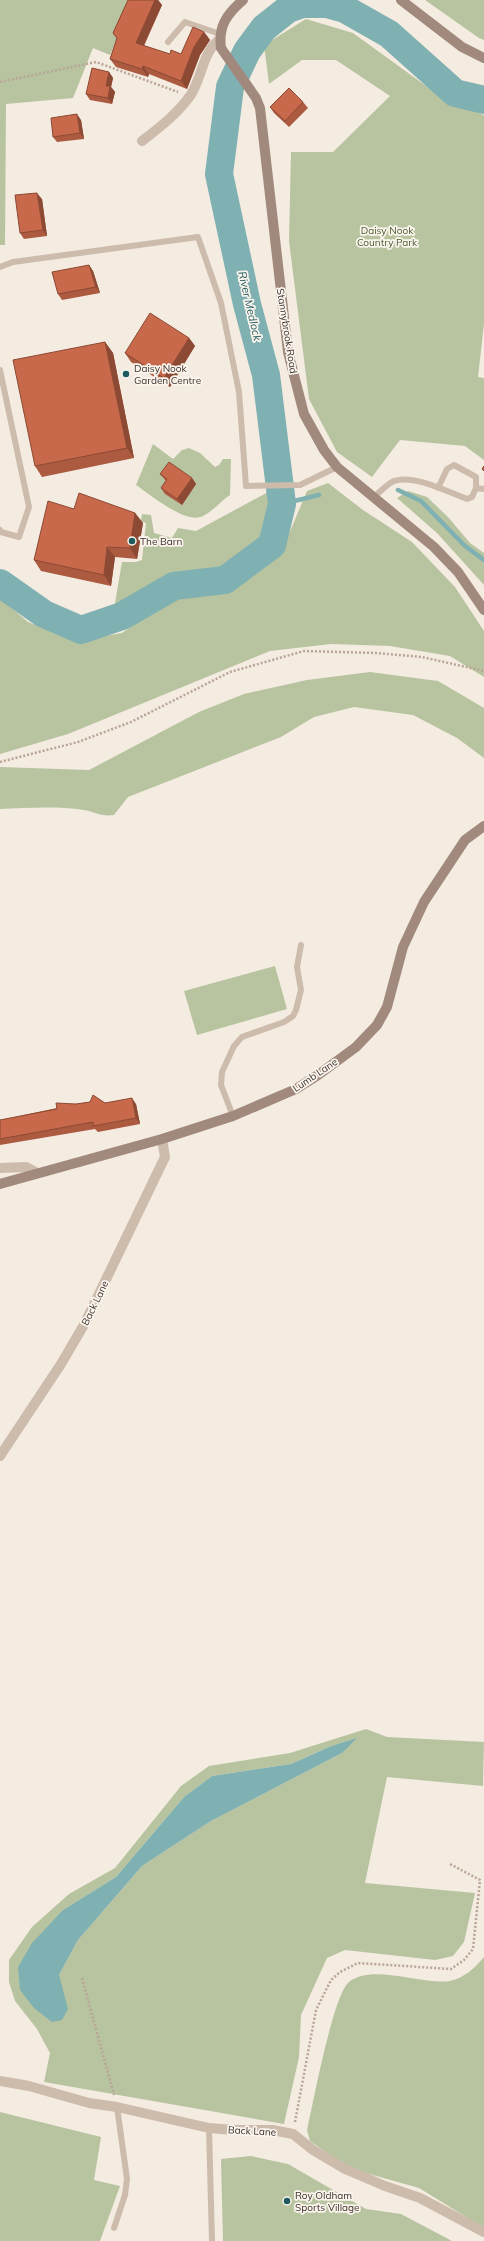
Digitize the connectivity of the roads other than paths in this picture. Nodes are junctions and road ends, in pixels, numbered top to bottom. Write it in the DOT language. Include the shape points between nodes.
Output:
graph roads {
  1 [pos="243,0"];
  2 [pos="401,0"];
  3 [pos="220,40"];
  4 [pos="168,42"];
  5 [pos="484,58"];
  6 [pos="142,141"];
  7 [pos="0,267"];
  8 [pos="0,370"];
  9 [pos="337,467"];
  10 [pos="438,488"];
  11 [pos="476,488"];
  12 [pos="484,490"];
  13 [pos="374,497"];
  14 [pos="0,530"];
  15 [pos="484,610"];
  16 [pos="484,824"];
  17 [pos="301,944"];
  18 [pos="233,1116"];
  19 [pos="162,1139"];
  20 [pos="0,1168"];
  21 [pos="37,1173"];
  22 [pos="0,1184"];
  23 [pos="0,1456"];
  24 [pos="0,2081"];
  25 [pos="117,2107"];
  26 [pos="209,2128"];
  27 [pos="114,2228"];
  28 [pos="484,2232"];
  29 [pos="212,2241"];
  1 -- 3 [label="street" via="227,16"];
  2 -- 5 [label="street" via="462,47"];
  3 -- 4 [label="lane" via="185,22"];
  3 -- 6 [label="street" via="212,44 190,96 162,126"];
  3 -- 9 [label="street, Stannybrook Road" via="256,98 263,120 273,230 293,376 304,414 312,431"];
  7 -- 9 [label="lane" via="13,262 198,237 221,303 239,392 246,486 300,485"];
  8 -- 14 [label="lane" via="29,507 19,537"];
  9 -- 13 [label="street, Stannybrook Road"];
  10 -- 11 [label="lane" via="467,500 472,497"];
  10 -- 11 [label="lane" via="447,469 454,465 476,477"];
  10 -- 13 [label="lane" via="407,480 394,481"];
  11 -- 12 [label="lane"];
  13 -- 15 [label="street, Stannybrook Road" via="434,547 458,572"];
  16 -- 18 [label="street, Lumb Lane" via="464,840 421,908 403,948 387,1007 373,1031 356,1047 296,1089"];
  17 -- 18 [label="lane" via="297,967 301,990 293,1016 284,1022 242,1036 234,1046 222,1072 221,1085"];
  18 -- 19 [label="street, Lumb Lane"];
  19 -- 21 [label="street, Lumb Lane"];
  19 -- 23 [label="street, Back Lane" via="165,1157 85,1323"];
  20 -- 21 [label="street" via="26,1166"];
  21 -- 22 [label="street, Lumb Lane"];
  24 -- 25 [label="street, Back Lane" via="30,2086 89,2103"];
  25 -- 26 [label="street, Back Lane"];
  25 -- 27 [label="lane" via="127,2179 125,2195"];
  26 -- 28 [label="street, Back Lane" via="272,2130 292,2134 345,2169 420,2198"];
  26 -- 29 [label="lane"];
}
